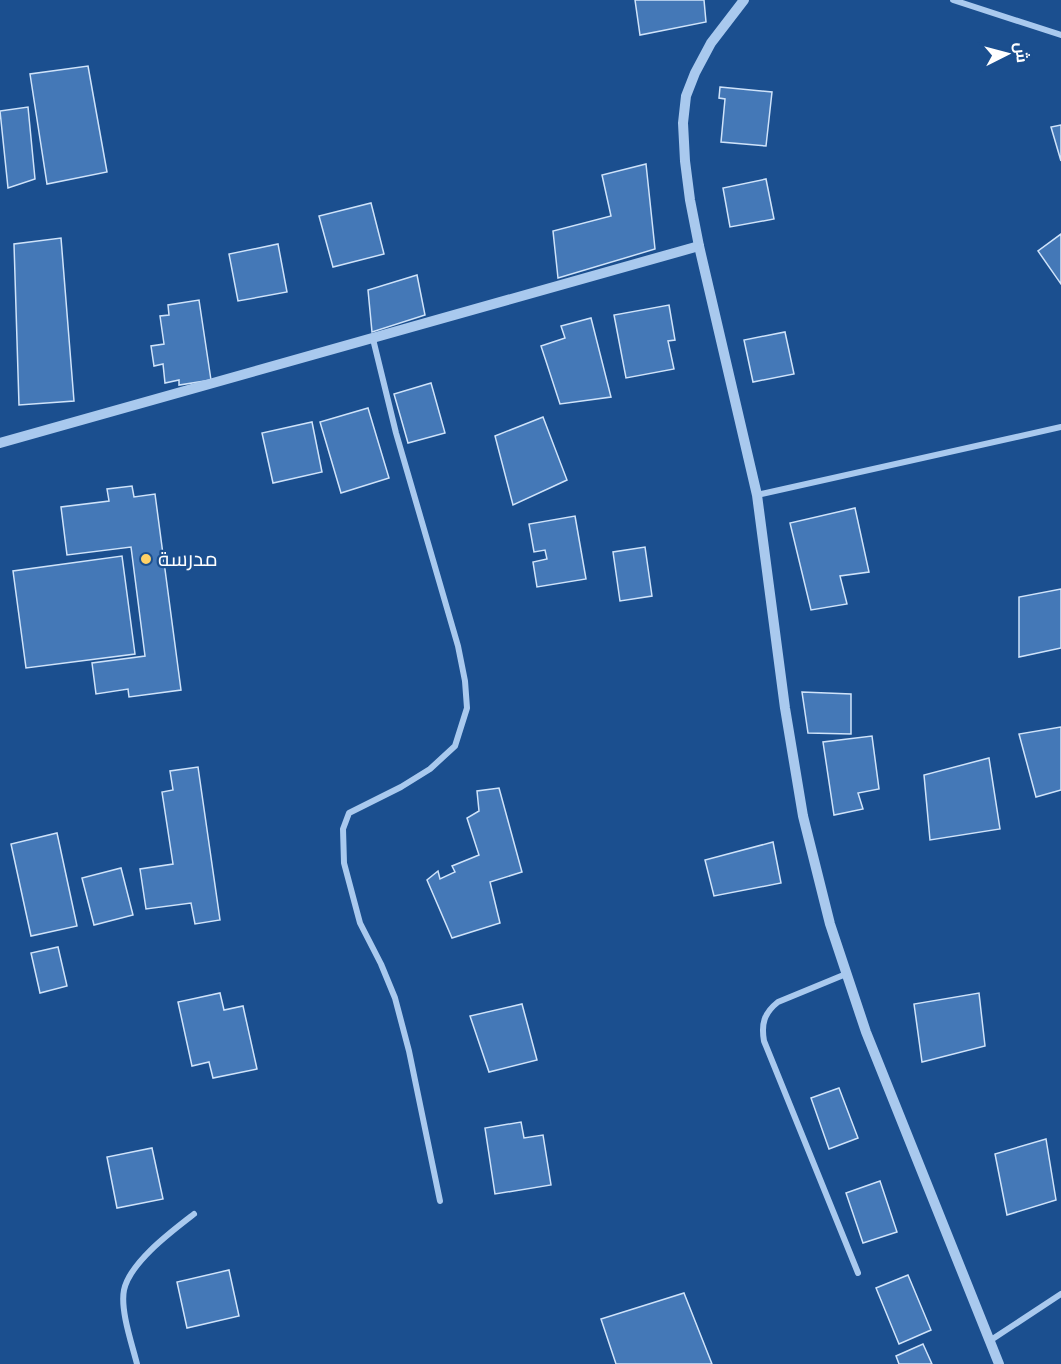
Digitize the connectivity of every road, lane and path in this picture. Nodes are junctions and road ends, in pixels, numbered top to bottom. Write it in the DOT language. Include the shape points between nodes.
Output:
graph roads {
  1 [pos="744,0"];
  2 [pos="953,0"];
  3 [pos="1061,35"];
  4 [pos="699,246"];
  5 [pos="373,339"];
  6 [pos="1061,426"];
  7 [pos="0,444"];
  8 [pos="757,495"];
  9 [pos="846,974"];
  10 [pos="440,1201"];
  11 [pos="194,1214"];
  12 [pos="858,1273"];
  13 [pos="1061,1294"];
  14 [pos="991,1340"];
  15 [pos="137,1364"];
  16 [pos="999,1364"];
  1 -- 4 [label="street" via="711,43 686,96 685,161"];
  2 -- 3 [label="street"];
  4 -- 5 [label="street"];
  4 -- 8 [label="street"];
  5 -- 7 [label="street"];
  5 -- 10 [label="street" via="458,646 467,708 455,746 430,769 349,813 343,829 344,863 360,923 395,998 410,1051"];
  6 -- 8 [label="street"];
  8 -- 9 [label="street" via="784,708 803,816"];
  9 -- 12 [label="street" via="778,1002 763,1020 762,1030"];
  9 -- 14 [label="street"];
  11 -- 15 [label="street" via="162,1239 137,1266 124,1290 125,1318"];
  13 -- 14 [label="street"];
  14 -- 16 [label="street"];
}
